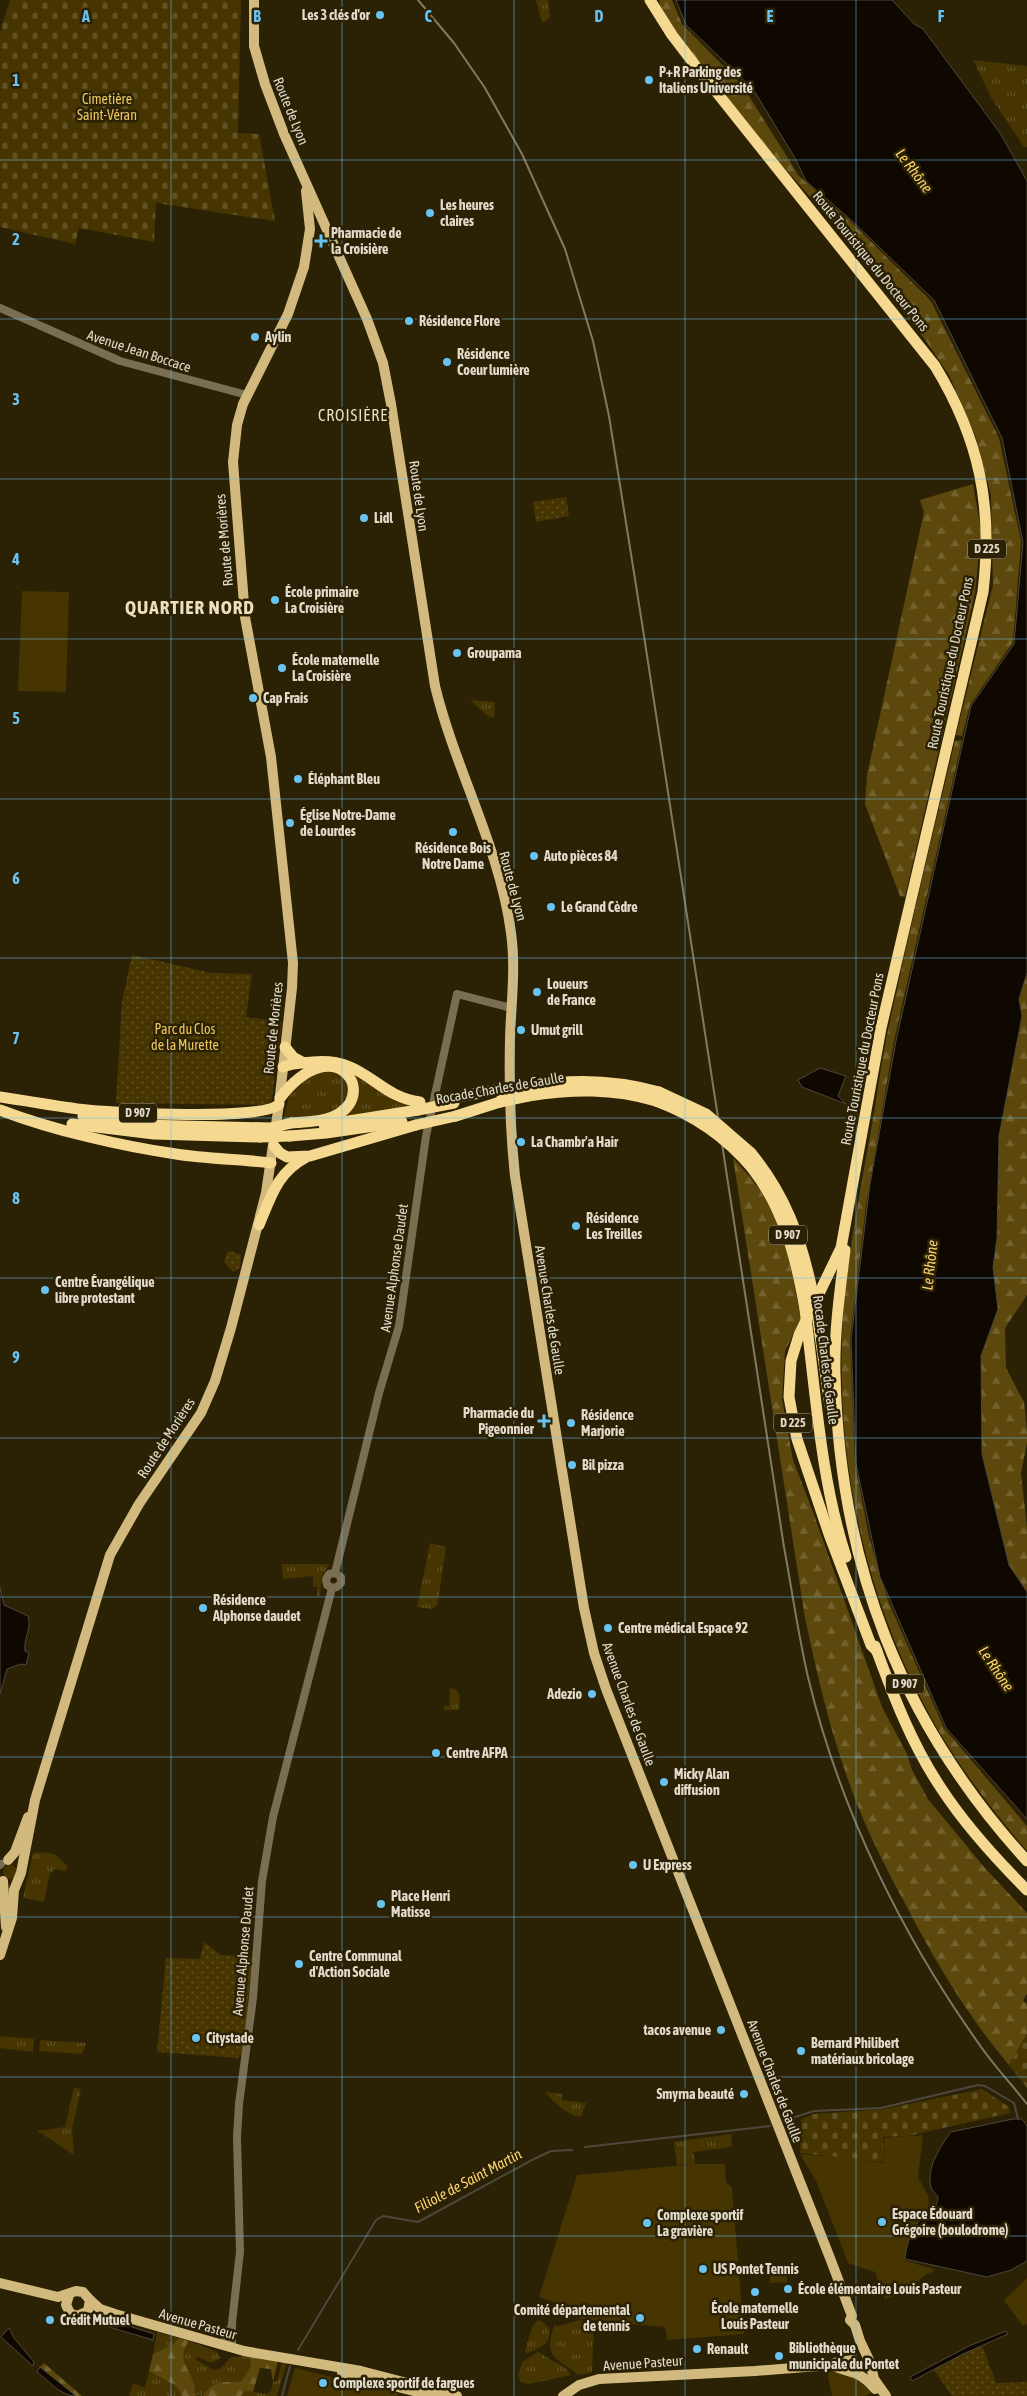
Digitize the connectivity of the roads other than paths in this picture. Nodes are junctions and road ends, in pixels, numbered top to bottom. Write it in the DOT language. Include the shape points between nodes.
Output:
graph roads {
  1 [pos="254,0"];
  2 [pos="650,0"];
  3 [pos="303,174"];
  4 [pos="324,220"];
  5 [pos="310,229"];
  6 [pos="0,308"];
  7 [pos="247,394"];
  8 [pos="511,1008"];
  9 [pos="285,1047"];
  10 [pos="304,1063"];
  11 [pos="283,1067"];
  12 [pos="529,1089"];
  13 [pos="501,1095"];
  14 [pos="657,1096"];
  15 [pos="0,1098"];
  16 [pos="280,1101"];
  17 [pos="454,1107"];
  18 [pos="0,1110"];
  19 [pos="418,1114"];
  20 [pos="290,1129"];
  21 [pos="264,1131"];
  22 [pos="274,1146"];
  23 [pos="310,1156"];
  24 [pos="271,1163"];
  25 [pos="853,1191"];
  26 [pos="259,1225"];
  27 [pos="842,1477"];
  28 [pos="877,1651"];
  29 [pos="35,1800"];
  30 [pos="1027,1862"];
  31 [pos="2,1864"];
  32 [pos="21,1870"];
  33 [pos="1,1879"];
  34 [pos="17,1881"];
  35 [pos="1027,1890"];
  36 [pos="4,1943"];
  37 [pos="0,1955"];
  38 [pos="0,2276"];
  39 [pos="0,2283"];
  40 [pos="48,2294"];
  41 [pos="64,2299"];
  42 [pos="90,2300"];
  43 [pos="100,2309"];
  44 [pos="88,2311"];
  45 [pos="232,2323"];
  46 [pos="222,2344"];
  47 [pos="232,2348"];
  48 [pos="290,2358"];
  49 [pos="860,2365"];
  50 [pos="881,2394"];
  51 [pos="434,2396"];
  52 [pos="457,2396"];
  53 [pos="563,2396"];
  1 -- 3 [label="main road, Route de Lyon" via="256,57"];
  2 -- 25 [label="highway, Route Touristique du Docteur Pons / D 225" via="698,69 935,366 961,414 984,492 987,558 983,592 881,1028"];
  3 -- 4 [label="main road, Route de Lyon"];
  3 -- 5 [label="main road, Route de Morières"];
  4 -- 5 [label="main road"];
  4 -- 8 [label="main road, Route de Lyon" via="367,320 386,375 435,686 507,907 513,955"];
  5 -- 7 [label="main road, Route de Morières" via="304,266 291,306"];
  6 -- 7 [label="street, Avenue Jean Boccace" via="120,361"];
  7 -- 9 [label="main road, Route de Morières" via="237,426 232,471 245,617 270,743 292,963"];
  8 -- 45 [label="street, Avenue Alphonse Daudet" via="457,994 426,1136 399,1326 379,1393 335,1573 326,1579 332,1588 273,1818 262,1881 253,1998 238,2111 240,2252"];
  8 -- 49 [label="main road, Avenue Charles de Gaulle" via="509,1112 515,1176 584,1608 594,1653 853,2319 860,2341"];
  9 -- 10 [label="highway"];
  9 -- 11 [label="main road, Route de Morières"];
  10 -- 11 [label="highway"];
  10 -- 19 [label="highway" via="344,1063 397,1096"];
  11 -- 16 [label="main road, Route de Morières"];
  12 -- 13 [label="highway"];
  12 -- 14 [label="highway, Rocade Charles de Gaulle / D 907" via="615,1091"];
  12 -- 14 [label="highway, Rocade Charles de Gaulle / D 907" via="547,1084 607,1081"];
  13 -- 17 [label="highway"];
  13 -- 17 [label="highway"];
  14 -- 27 [label="highway, Rocade Charles de Gaulle / D 907, bridge" via="706,1114 752,1153 784,1201 800,1242 812,1290"];
  14 -- 28 [label="highway, Rocade Charles de Gaulle / D 907, bridge" via="712,1130 740,1154 762,1182 784,1222 805,1308 831,1500 841,1544"];
  15 -- 16 [label="highway, D 907" via="86,1110 163,1114 246,1112 272,1109"];
  15 -- 21 [label="highway, D 907" via="108,1121"];
  16 -- 20 [label="highway, D 907" via="295,1081 315,1068 340,1069 346,1072 353,1084 350,1104 339,1114"];
  16 -- 22 [label="main road, Route de Morières"];
  17 -- 19 [label="highway"];
  17 -- 19 [label="highway, bridge"];
  18 -- 21 [label="highway, D 907" via="102,1129 197,1137"];
  18 -- 24 [label="highway, D 907" via="27,1120 164,1152"];
  19 -- 20 [label="highway, D 907" via="360,1129"];
  19 -- 23 [label="highway"];
  20 -- 21 [label="highway, D 907, bridge"];
  22 -- 23 [label="highway" via="287,1157"];
  22 -- 24 [label="main road, Route de Morières"];
  23 -- 26 [label="highway" via="282,1175"];
  24 -- 26 [label="main road, Route de Morières"];
  25 -- 27 [label="highway, D 225" via="834,1373"];
  25 -- 28 [label="highway, D 225" via="837,1258 794,1347 789,1379 791,1415 804,1463 871,1645"];
  26 -- 29 [label="main road, Route de Morières" via="229,1336 201,1413 139,1504 110,1555"];
  27 -- 30 [label="highway, D 907" via="858,1556 876,1615 908,1692 959,1778"];
  28 -- 35 [label="highway, D 907" via="906,1724 940,1787 965,1822"];
  29 -- 31 [label="main road, Route de Morières" via="15,1852"];
  29 -- 32 [label="main road, Route de Morières"];
  31 -- 32 [label="main road" via="16,1862"];
  32 -- 34 [label="main road, Route de Morières"];
  33 -- 34 [label="main road" via="10,1883"];
  33 -- 36 [label="main road" via="7,1923"];
  34 -- 36 [label="main road" via="14,1910"];
  36 -- 37 [label="main road"];
  38 -- 40 [label="main road" via="32,2285"];
  39 -- 40 [label="main road"];
  40 -- 41 [label="main road"];
  41 -- 42 [label="main road" via="80,2291"];
  41 -- 44 [label="main road" via="70,2313 77,2316"];
  42 -- 43 [label="main road, Avenue Pasteur"];
  42 -- 44 [label="main road"];
  43 -- 44 [label="main road, Avenue Pasteur"];
  43 -- 46 [label="main road, Avenue Pasteur"];
  45 -- 46 [label="street, Avenue Alphonse Daudet"];
  45 -- 47 [label="street, Avenue Alphonse Daudet"];
  46 -- 47 [label="main road, Avenue Pasteur"];
  47 -- 48 [label="main road, Avenue Pasteur"];
  48 -- 51 [label="main road, Avenue Pasteur"];
  48 -- 52 [label="main road, Avenue Pasteur" via="392,2378"];
  49 -- 50 [label="main road, Avenue Charles de Gaulle"];
  49 -- 53 [label="main road, Avenue Pasteur" via="837,2362 831,2365 599,2379 579,2385"];
}
